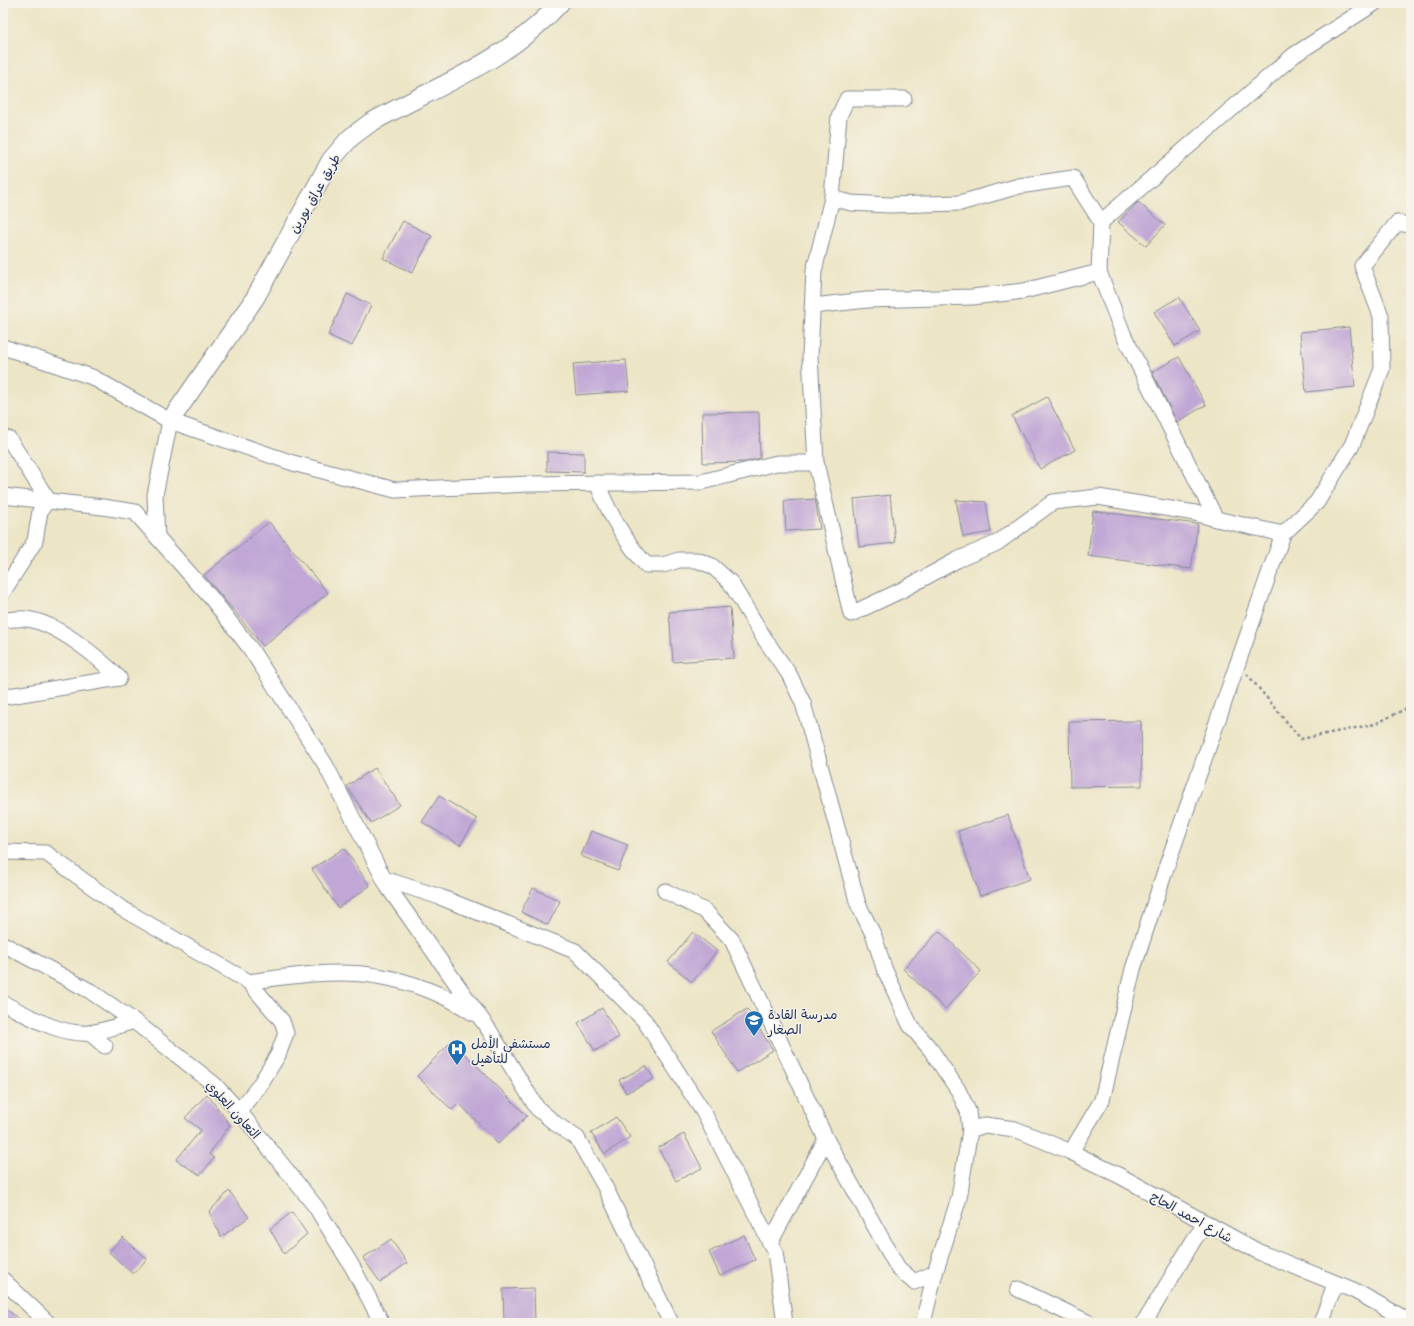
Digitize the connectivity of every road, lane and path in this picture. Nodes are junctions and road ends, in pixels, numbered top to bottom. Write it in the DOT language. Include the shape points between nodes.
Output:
graph roads {
  1 [pos="560,3"];
  2 [pos="1375,3"];
  3 [pos="904,99"];
  4 [pos="832,198"];
  5 [pos="1101,222"];
  6 [pos="1411,225"];
  7 [pos="1099,272"];
  8 [pos="813,306"];
  9 [pos="3,347"];
  10 [pos="170,421"];
  11 [pos="3,438"];
  12 [pos="816,463"];
  13 [pos="597,483"];
  14 [pos="3,496"];
  15 [pos="48,500"];
  16 [pos="1216,519"];
  17 [pos="1283,534"];
  18 [pos="157,537"];
  19 [pos="3,592"];
  20 [pos="3,620"];
  21 [pos="1238,663"];
  22 [pos="3,697"];
  23 [pos="1411,706"];
  24 [pos="3,852"];
  25 [pos="384,879"];
  26 [pos="665,891"];
  27 [pos="3,944"];
  28 [pos="249,982"];
  29 [pos="3,1003"];
  30 [pos="481,1018"];
  31 [pos="134,1021"];
  32 [pos="90,1033"];
  33 [pos="105,1046"];
  34 [pos="239,1111"];
  35 [pos="970,1130"];
  36 [pos="826,1139"];
  37 [pos="1071,1152"];
  38 [pos="1207,1223"];
  39 [pos="770,1243"];
  40 [pos="935,1273"];
  41 [pos="3,1280"];
  42 [pos="1335,1284"];
  43 [pos="1018,1289"];
  44 [pos="1411,1322"];
  45 [pos="48,1323"];
  46 [pos="382,1323"];
  47 [pos="671,1323"];
  48 [pos="785,1323"];
  49 [pos="923,1323"];
  50 [pos="1089,1323"];
  51 [pos="1144,1323"];
  52 [pos="1321,1323"];
  1 -- 10 [label="street, طريق عراق بورين" via="528,34 498,56 370,123 339,148 256,298"];
  2 -- 5 [label="street" via="1294,55"];
  3 -- 4 [label="street" via="848,99 839,116"];
  4 -- 5 [label="street" via="851,204 960,203 1019,186 1073,178"];
  4 -- 8 [label="street" via="814,271"];
  5 -- 7 [label="street"];
  6 -- 17 [label="street" via="1397,223 1362,266 1381,316 1382,369 1352,445 1317,502"];
  7 -- 8 [label="street" via="1024,291 972,298 867,300"];
  7 -- 16 [label="street" via="1124,336"];
  8 -- 12 [label="street" via="810,392"];
  9 -- 10 [label="street" via="92,377"];
  10 -- 13 [label="street" via="293,463 395,490"];
  10 -- 18 [label="street" via="155,495"];
  11 -- 15 [label="street" via="9,439"];
  12 -- 13 [label="street" via="777,463 701,482"];
  12 -- 16 [label="street" via="851,614 957,560 997,543 1053,502 1098,497 1195,513"];
  13 -- 35 [label="street" via="608,512 646,564 663,565 678,560 697,560 712,566 730,582 766,641 790,674 803,703 858,904 874,936 900,1005 910,1024 958,1090 968,1111"];
  14 -- 15 [label="street"];
  15 -- 18 [label="street" via="135,512"];
  15 -- 19 [label="street" via="40,511 35,541"];
  16 -- 17 [label="street"];
  17 -- 21 [label="street"];
  18 -- 25 [label="street" via="212,599 250,648 325,764"];
  20 -- 22 [label="street" via="26,618 52,627 89,650 119,678"];
  21 -- 23 [label="path" via="1301,739 1375,724"];
  21 -- 37 [label="street" via="1133,969 1102,1100"];
  24 -- 28 [label="street" via="46,853 121,908"];
  25 -- 30 [label="street"];
  25 -- 39 [label="street" via="440,897 575,951 644,1020 704,1113"];
  26 -- 36 [label="street" via="705,911 732,940"];
  27 -- 31 [label="street, التعاون العلوي" via="90,992"];
  28 -- 30 [label="street" via="295,974 376,975 417,986 451,1000"];
  28 -- 34 [label="street" via="282,1021 286,1033 274,1061 259,1086"];
  29 -- 32 [label="street" via="50,1025 69,1031"];
  30 -- 47 [label="street" via="537,1108 578,1138 604,1185"];
  31 -- 32 [label="street"];
  31 -- 34 [label="street, التعاون العلوي" via="215,1085"];
  32 -- 33 [label="street"];
  34 -- 46 [label="street, التعاون العلوي" via="316,1207"];
  35 -- 37 [label="street, شارع احمد الحاج" via="985,1125 1015,1129"];
  35 -- 40 [label="street" via="959,1198"];
  36 -- 39 [label="street"];
  36 -- 40 [label="street" via="898,1268 914,1282"];
  37 -- 38 [label="street, شارع احمد الحاج"];
  38 -- 42 [label="street, شارع احمد الحاج" via="1259,1252"];
  38 -- 51 [label="street" via="1195,1238"];
  39 -- 48 [label="street" via="775,1252"];
  40 -- 49 [label="street"];
  41 -- 45 [label="street"];
  42 -- 44 [label="street, شارع احمد الحاج" via="1353,1290"];
  42 -- 52 [label="street"];
  43 -- 50 [label="street"];
}
